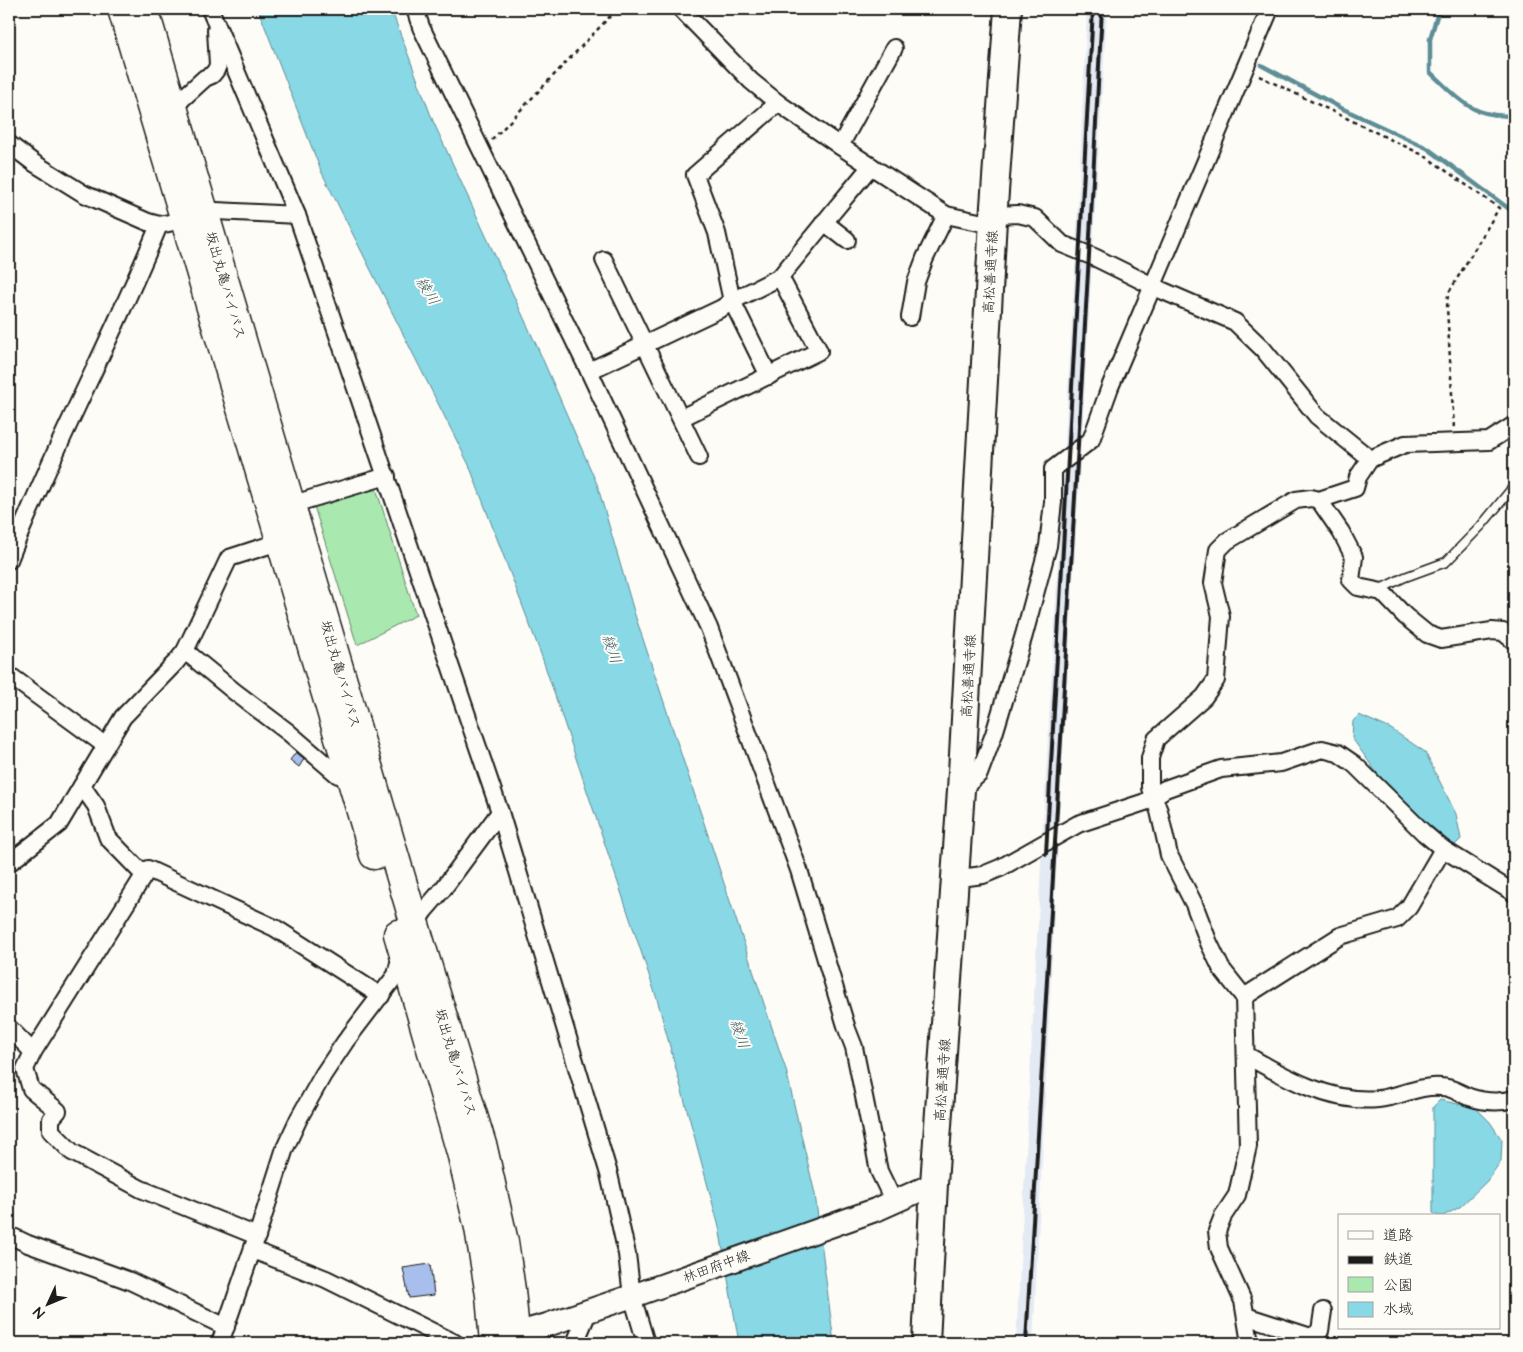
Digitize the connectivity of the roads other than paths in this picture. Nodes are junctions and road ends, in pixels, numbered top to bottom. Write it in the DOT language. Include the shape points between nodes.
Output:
graph roads {
  1 [pos="122,9"];
  2 [pos="144,9"];
  3 [pos="415,9"];
  4 [pos="681,9"];
  5 [pos="1008,9"];
  6 [pos="1270,9"];
  7 [pos="213,16"];
  8 [pos="894,48"];
  9 [pos="778,103"];
  10 [pos="173,107"];
  11 [pos="9,144"];
  12 [pos="840,146"];
  13 [pos="871,166"];
  14 [pos="297,214"];
  15 [pos="195,215"];
  16 [pos="946,215"];
  17 [pos="993,220"];
  18 [pos="824,222"];
  19 [pos="158,225"];
  20 [pos="847,240"];
  21 [pos="604,260"];
  22 [pos="780,277"];
  23 [pos="1154,286"];
  24 [pos="732,301"];
  25 [pos="910,317"];
  26 [pos="645,344"];
  27 [pos="589,370"];
  28 [pos="769,376"];
  29 [pos="681,418"];
  30 [pos="1514,425"];
  31 [pos="699,457"];
  32 [pos="1370,459"];
  33 [pos="387,476"];
  34 [pos="1514,486"];
  35 [pos="1320,500"];
  36 [pos="290,505"];
  37 [pos="290,538"];
  38 [pos="9,560"];
  39 [pos="1376,591"];
  40 [pos="1514,642"];
  41 [pos="185,651"];
  42 [pos="9,676"];
  43 [pos="106,746"];
  44 [pos="338,775"];
  45 [pos="82,786"];
  46 [pos="961,790"];
  47 [pos="1152,797"];
  48 [pos="500,812"];
  49 [pos="1443,849"];
  50 [pos="9,863"];
  51 [pos="144,874"];
  52 [pos="956,875"];
  53 [pos="1514,893"];
  54 [pos="415,925"];
  55 [pos="402,950"];
  56 [pos="381,996"];
  57 [pos="1244,997"];
  58 [pos="9,1028"];
  59 [pos="33,1052"];
  60 [pos="1246,1055"];
  61 [pos="1514,1099"];
  62 [pos="934,1184"];
  63 [pos="886,1205"];
  64 [pos="9,1235"];
  65 [pos="255,1243"];
  66 [pos="638,1294"];
  67 [pos="589,1310"];
  68 [pos="1323,1311"];
  69 [pos="1246,1316"];
  70 [pos="226,1327"];
  71 [pos="500,1341"];
  72 [pos="220,1343"];
  73 [pos="455,1343"];
  74 [pos="575,1343"];
  75 [pos="646,1343"];
  76 [pos="926,1343"];
  77 [pos="1250,1343"];
  1 -- 15 [label="highway, 坂出丸亀バイパス"];
  2 -- 10 [label="highway, 坂出丸亀バイパス"];
  3 -- 27 [label="street"];
  4 -- 9 [label="street" via="751,81"];
  5 -- 17 [label="main road, 高松善通寺線"];
  6 -- 23 [label="street"];
  7 -- 10 [label="street" via="216,70"];
  7 -- 14 [label="street"];
  8 -- 12 [label="street"];
  9 -- 12 [label="street"];
  9 -- 24 [label="street" via="695,175 717,233"];
  10 -- 15 [label="highway, 坂出丸亀バイパス"];
  11 -- 19 [label="street" via="84,194"];
  12 -- 13 [label="street"];
  13 -- 16 [label="street"];
  13 -- 18 [label="street"];
  14 -- 15 [label="street" via="216,211"];
  14 -- 33 [label="street"];
  15 -- 19 [label="street"];
  15 -- 36 [label="highway, 坂出丸亀バイパス"];
  15 -- 37 [label="highway, 坂出丸亀バイパス"];
  16 -- 17 [label="street"];
  16 -- 25 [label="street" via="912,272"];
  17 -- 23 [label="street" via="1018,214 1036,218 1062,244"];
  17 -- 46 [label="main road, 高松善通寺線"];
  18 -- 20 [label="street"];
  18 -- 22 [label="street"];
  19 -- 38 [label="street"];
  21 -- 26 [label="street"];
  22 -- 24 [label="street"];
  22 -- 28 [label="street" via="819,351"];
  23 -- 32 [label="street" via="1235,322 1263,349 1317,416"];
  23 -- 46 [label="street" via="1091,440 1053,469 1048,546 1024,635 979,774"];
  24 -- 26 [label="street"];
  24 -- 28 [label="street"];
  26 -- 27 [label="street"];
  26 -- 29 [label="street"];
  27 -- 63 [label="street" via="709,628 796,861 854,1047"];
  28 -- 29 [label="street"];
  29 -- 31 [label="street"];
  30 -- 32 [label="street" via="1489,441 1406,444"];
  32 -- 35 [label="street" via="1355,488"];
  33 -- 36 [label="street"];
  33 -- 48 [label="street"];
  34 -- 39 [label="lane" via="1446,562"];
  35 -- 39 [label="street" via="1354,557 1351,580 1358,587"];
  35 -- 47 [label="street" via="1296,500 1227,541 1218,550 1213,583 1221,616 1216,680 1204,697 1156,739 1150,758"];
  36 -- 37 [label="highway, 坂出丸亀バイパス"];
  37 -- 41 [label="street" via="229,558"];
  37 -- 54 [label="highway, 坂出丸亀バイパス"];
  37 -- 55 [label="highway, 坂出丸亀バイパス"];
  39 -- 40 [label="street" via="1382,592 1427,634 1441,639 1503,632"];
  41 -- 43 [label="street" via="123,717"];
  41 -- 44 [label="street"];
  42 -- 43 [label="street"];
  43 -- 45 [label="street"];
  45 -- 50 [label="street" via="59,824"];
  45 -- 51 [label="street" via="96,806 108,838"];
  46 -- 52 [label="main road, 高松善通寺線"];
  47 -- 49 [label="street" via="1220,769 1281,763 1322,749 1338,753 1354,764"];
  47 -- 52 [label="street" via="1078,824 983,875"];
  47 -- 57 [label="street" via="1159,811 1169,856 1194,904 1209,943 1221,968"];
  48 -- 54 [label="street"];
  48 -- 66 [label="street" via="609,1174"];
  49 -- 53 [label="street"];
  49 -- 57 [label="street" via="1409,907 1397,919 1340,936"];
  51 -- 56 [label="street" via="148,869 275,928"];
  51 -- 59 [label="street"];
  52 -- 62 [label="main road, 高松善通寺線"];
  54 -- 55 [label="street"];
  54 -- 71 [label="highway, 坂出丸亀バイパス" via="483,1148 504,1242"];
  55 -- 56 [label="street" via="396,974"];
  55 -- 71 [label="highway, 坂出丸亀バイパス" via="462,1156 480,1228"];
  56 -- 65 [label="street" via="334,1059 299,1118 282,1156"];
  57 -- 60 [label="street"];
  58 -- 59 [label="street"];
  59 -- 65 [label="street" via="25,1069 31,1089 58,1112 51,1120 51,1131 72,1152"];
  60 -- 61 [label="street" via="1306,1086 1347,1098 1377,1099 1432,1086 1449,1087 1469,1097 1489,1101"];
  60 -- 69 [label="street" via="1248,1146 1238,1195 1217,1231 1220,1248 1243,1301"];
  62 -- 63 [label="main road, 林田府中線"];
  62 -- 76 [label="main road, 高松善通寺線"];
  63 -- 66 [label="main road, 林田府中線"];
  64 -- 70 [label="street" via="144,1287"];
  65 -- 70 [label="street"];
  65 -- 73 [label="street"];
  66 -- 67 [label="main road, 林田府中線"];
  66 -- 75 [label="street"];
  67 -- 71 [label="main road, 林田府中線"];
  67 -- 74 [label="street"];
  68 -- 69 [label="street" via="1320,1331 1312,1337"];
  69 -- 77 [label="street"];
  70 -- 72 [label="street"];
}
